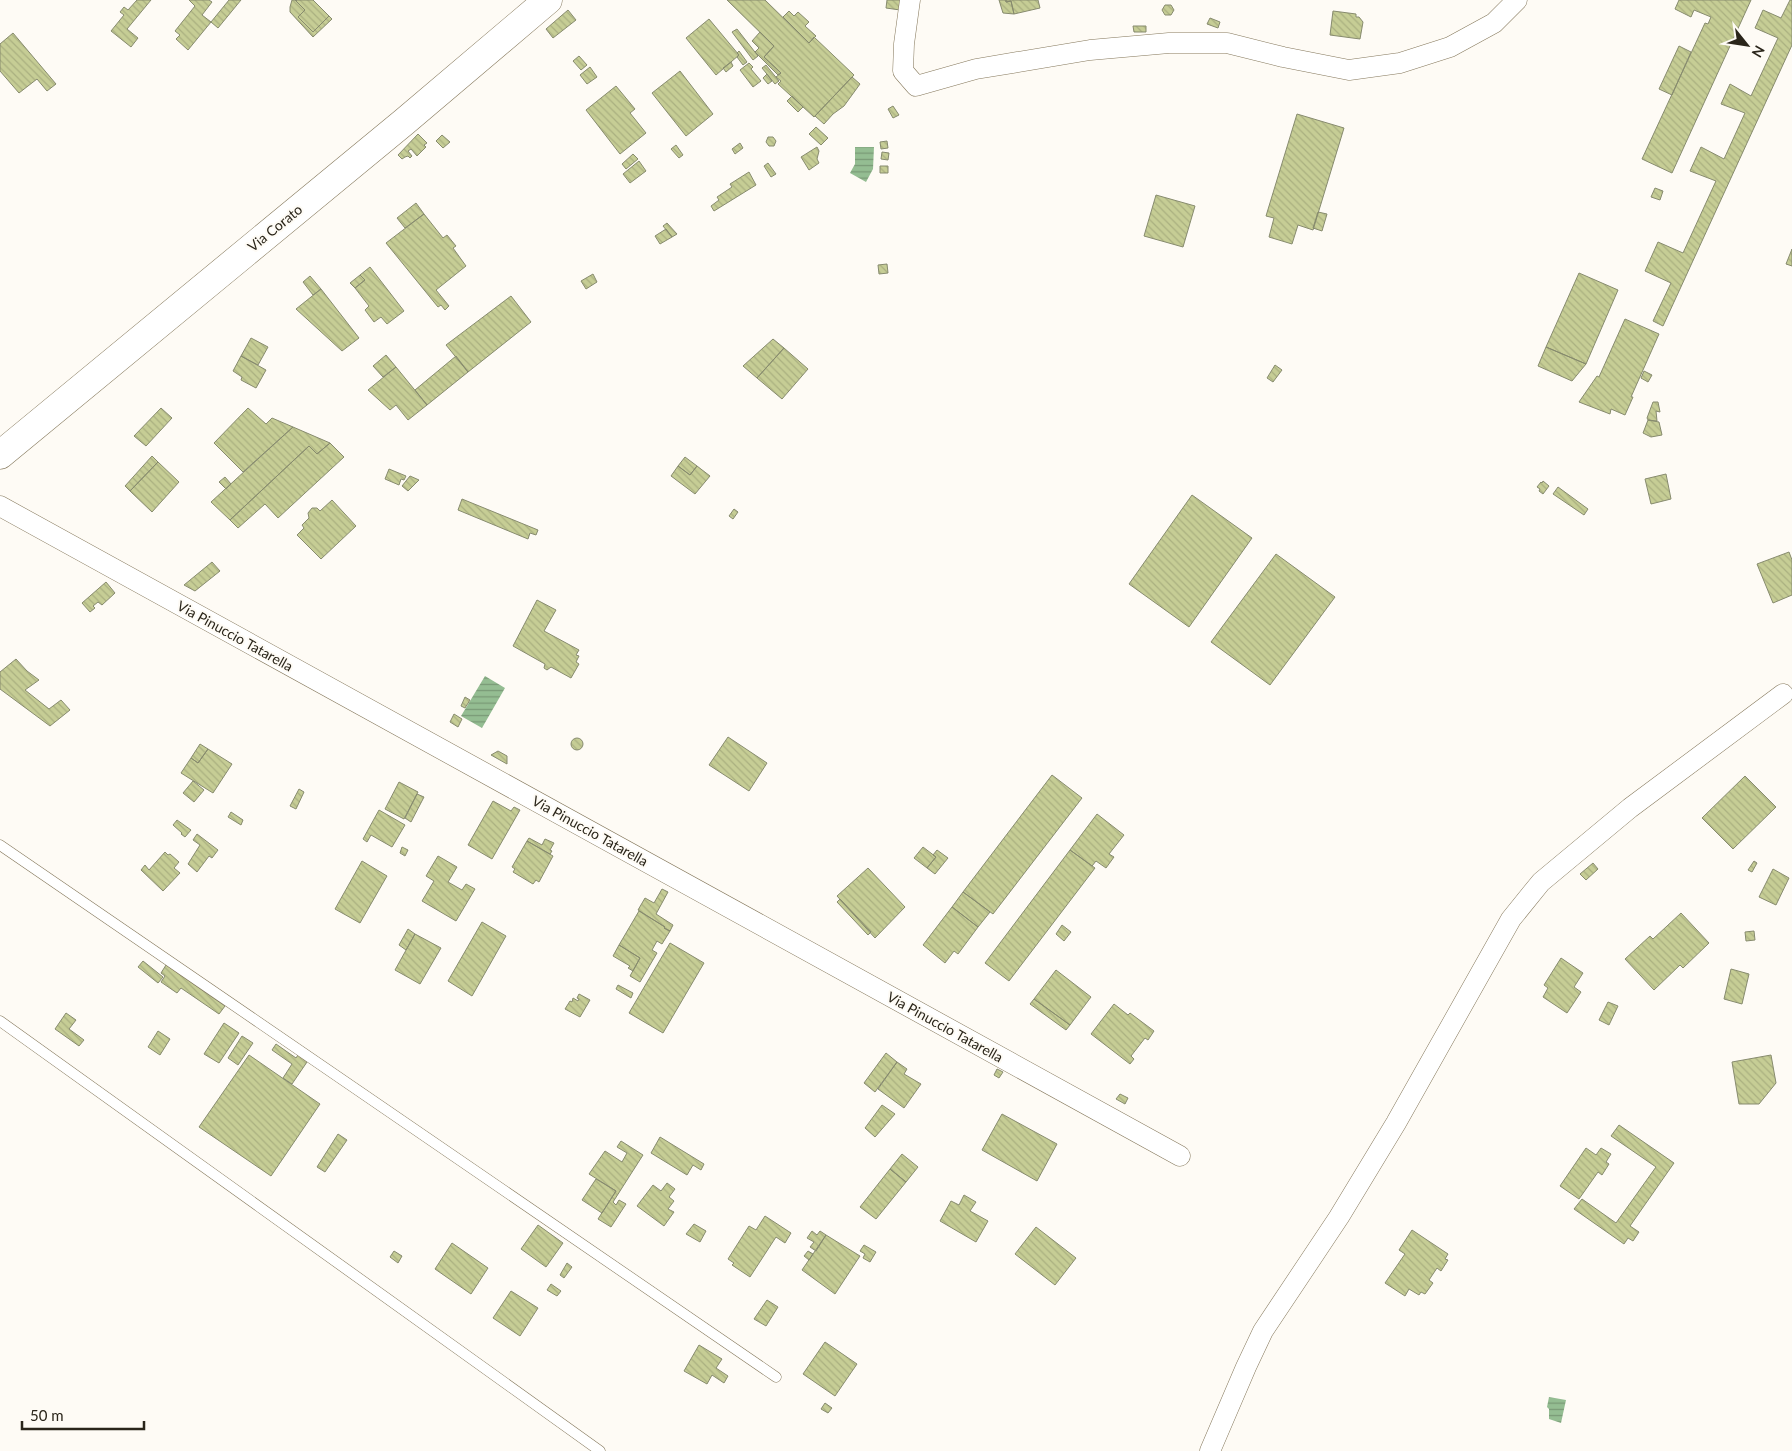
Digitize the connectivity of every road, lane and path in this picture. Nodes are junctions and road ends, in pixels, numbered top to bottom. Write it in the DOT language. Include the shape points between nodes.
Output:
graph roads {
  1 [pos="548,0"];
  2 [pos="910,0"];
  3 [pos="1517,0"];
  4 [pos="0,455"];
  5 [pos="0,506"];
  6 [pos="1783,694"];
  7 [pos="0,845"];
  8 [pos="0,1020"];
  9 [pos="1180,1156"];
  10 [pos="776,1377"];
  11 [pos="600,1451"];
  12 [pos="1210,1451"];
  1 -- 4 [label="main road, Via Corato"];
  2 -- 3 [label="street" via="903,72 916,86 986,67 1090,50 1169,43 1227,42 1349,70 1392,64 1450,47 1494,23"];
  5 -- 9 [label="street, Via Pinuccio Tatarella"];
  6 -- 12 [label="street" via="1630,808 1541,882 1511,919 1387,1138 1263,1331"];
  7 -- 10 [label="lane"];
  8 -- 11 [label="lane"];
}
